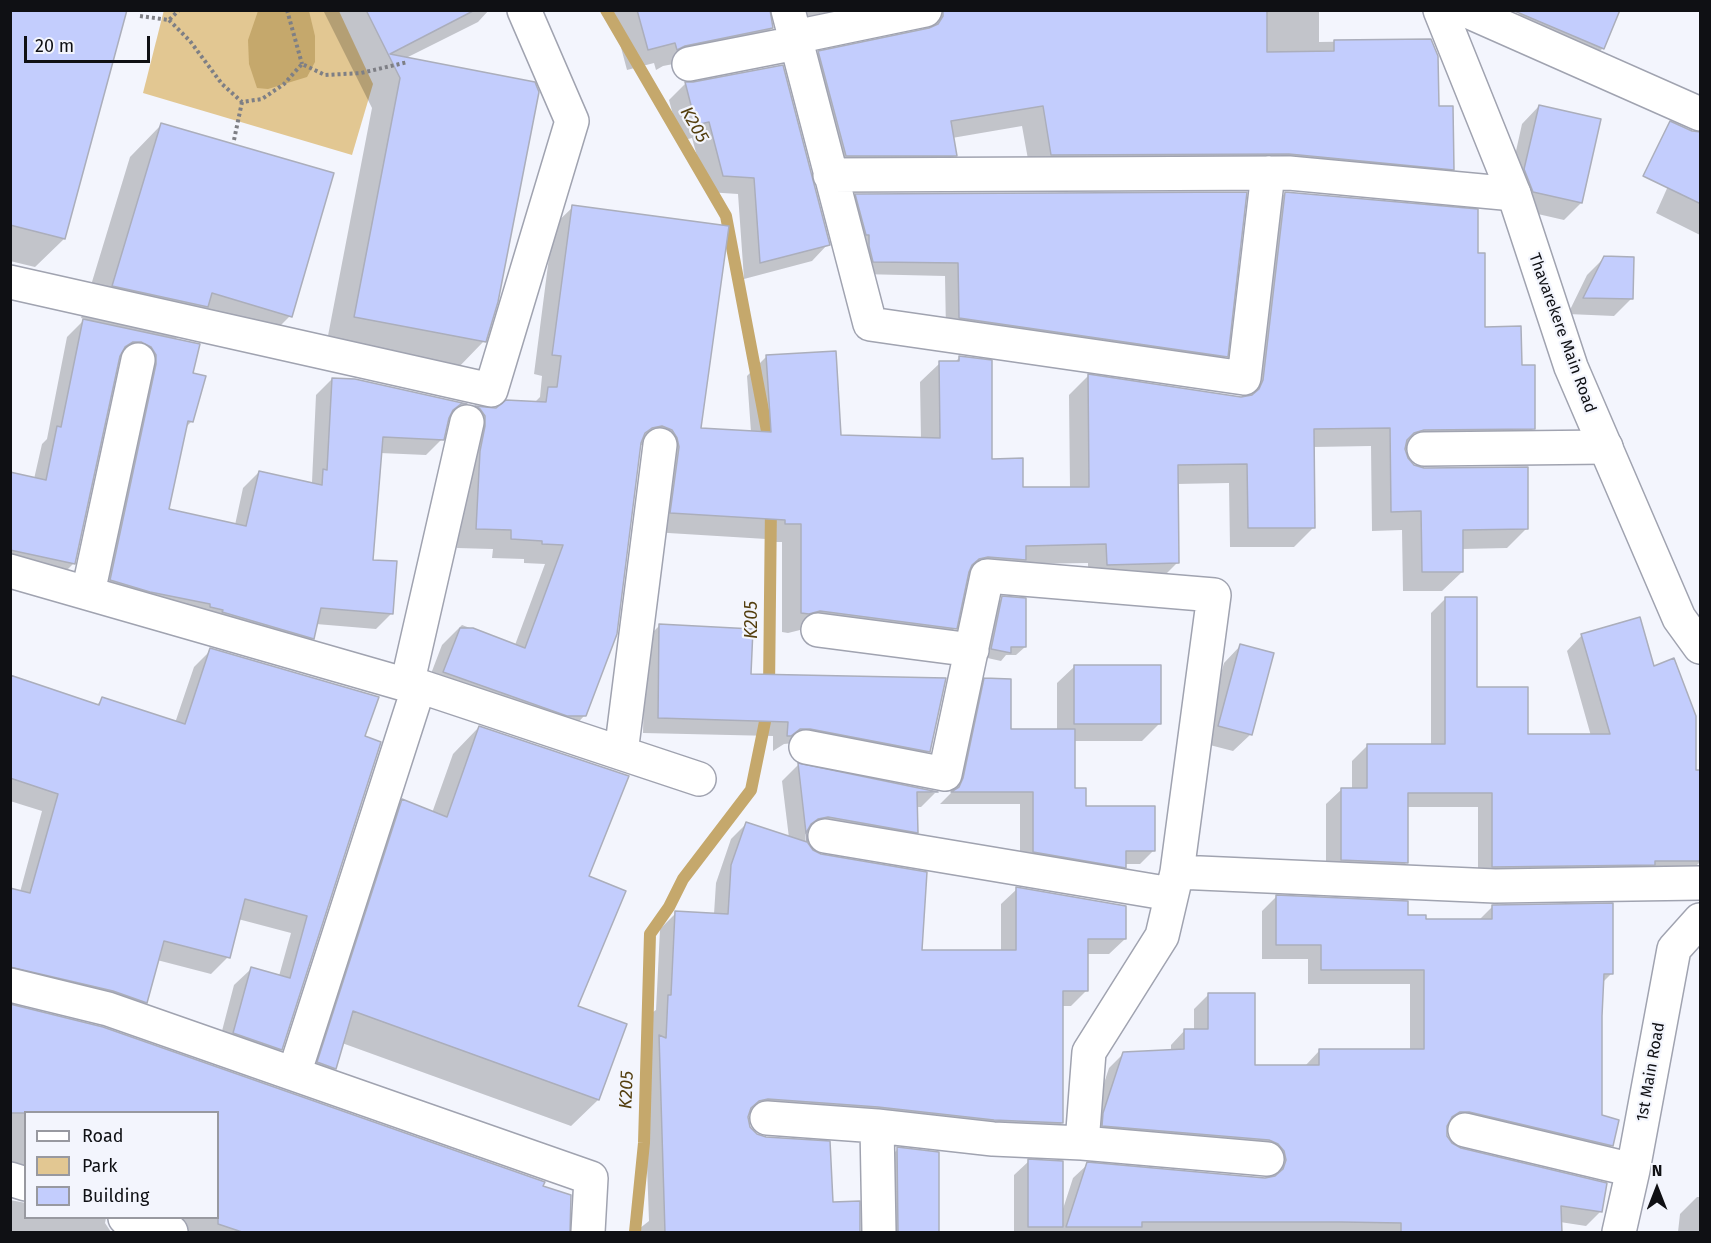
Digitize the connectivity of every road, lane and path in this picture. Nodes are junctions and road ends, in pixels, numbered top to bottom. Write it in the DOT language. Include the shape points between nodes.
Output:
graph roads {
  1 [pos="179,10"];
  2 [pos="287,10"];
  3 [pos="524,10"];
  4 [pos="925,10"];
  5 [pos="1440,10"];
  6 [pos="1476,13"];
  7 [pos="140,16"];
  8 [pos="169,20"];
  9 [pos="793,30"];
  10 [pos="408,62"];
  11 [pos="302,64"];
  12 [pos="689,64"];
  13 [pos="242,102"];
  14 [pos="1701,114"];
  15 [pos="234,140"];
  16 [pos="1268,173"];
  17 [pos="830,175"];
  18 [pos="1514,194"];
  19 [pos="10,282"];
  20 [pos="138,360"];
  21 [pos="467,422"];
  22 [pos="660,445"];
  23 [pos="1606,447"];
  24 [pos="1424,448"];
  25 [pos="10,571"];
  26 [pos="88,593"];
  27 [pos="818,630"];
  28 [pos="1701,647"];
  29 [pos="972,650"];
  30 [pos="413,686"];
  31 [pos="806,747"];
  32 [pos="621,753"];
  33 [pos="699,779"];
  34 [pos="825,836"];
  35 [pos="1174,883"];
  36 [pos="1701,883"];
  37 [pos="1701,920"];
  38 [pos="10,985"];
  39 [pos="294,1074"];
  40 [pos="767,1118"];
  41 [pos="877,1126"];
  42 [pos="1464,1130"];
  43 [pos="1082,1143"];
  44 [pos="1267,1159"];
  45 [pos="1633,1170"];
  46 [pos="128,1219"];
  47 [pos="171,1233"];
  48 [pos="588,1233"];
  49 [pos="879,1233"];
  50 [pos="1618,1233"];
  1 -- 8 [label="path"];
  2 -- 11 [label="path"];
  3 -- 19 [label="street" via="572,121 491,390"];
  4 -- 9 [label="street"];
  5 -- 18 [label="street, Thavarekere Main Road"];
  6 -- 14 [label="street"];
  7 -- 8 [label="path"];
  8 -- 13 [label="path"];
  9 -- 12 [label="street"];
  9 -- 17 [label="street"];
  10 -- 11 [label="path" via="361,73 325,75"];
  11 -- 13 [label="path" via="284,84 262,99"];
  13 -- 15 [label="path"];
  16 -- 17 [label="street"];
  16 -- 17 [label="street" via="1244,378 870,324"];
  16 -- 18 [label="street"];
  18 -- 23 [label="street, Thavarekere Main Road" via="1571,367"];
  20 -- 26 [label="street"];
  21 -- 30 [label="street"];
  22 -- 32 [label="street"];
  23 -- 24 [label="street"];
  23 -- 28 [label="street, Thavarekere Main Road" via="1679,618"];
  25 -- 26 [label="street"];
  26 -- 30 [label="street"];
  27 -- 29 [label="street"];
  29 -- 31 [label="street" via="945,774"];
  29 -- 35 [label="street" via="987,576 1214,595"];
  30 -- 32 [label="street"];
  30 -- 39 [label="street"];
  32 -- 33 [label="street"];
  34 -- 35 [label="street"];
  35 -- 36 [label="street"];
  35 -- 43 [label="street" via="1162,936 1089,1052"];
  37 -- 45 [label="street, 1st Main Road" via="1674,949"];
  38 -- 39 [label="street" via="108,1009"];
  39 -- 48 [label="street" via="591,1178"];
  40 -- 41 [label="street"];
  41 -- 43 [label="street" via="993,1139"];
  41 -- 49 [label="street"];
  42 -- 45 [label="street"];
  43 -- 44 [label="street"];
  45 -- 50 [label="street, 1st Main Road"];
  46 -- 47 [label="street"];
}
